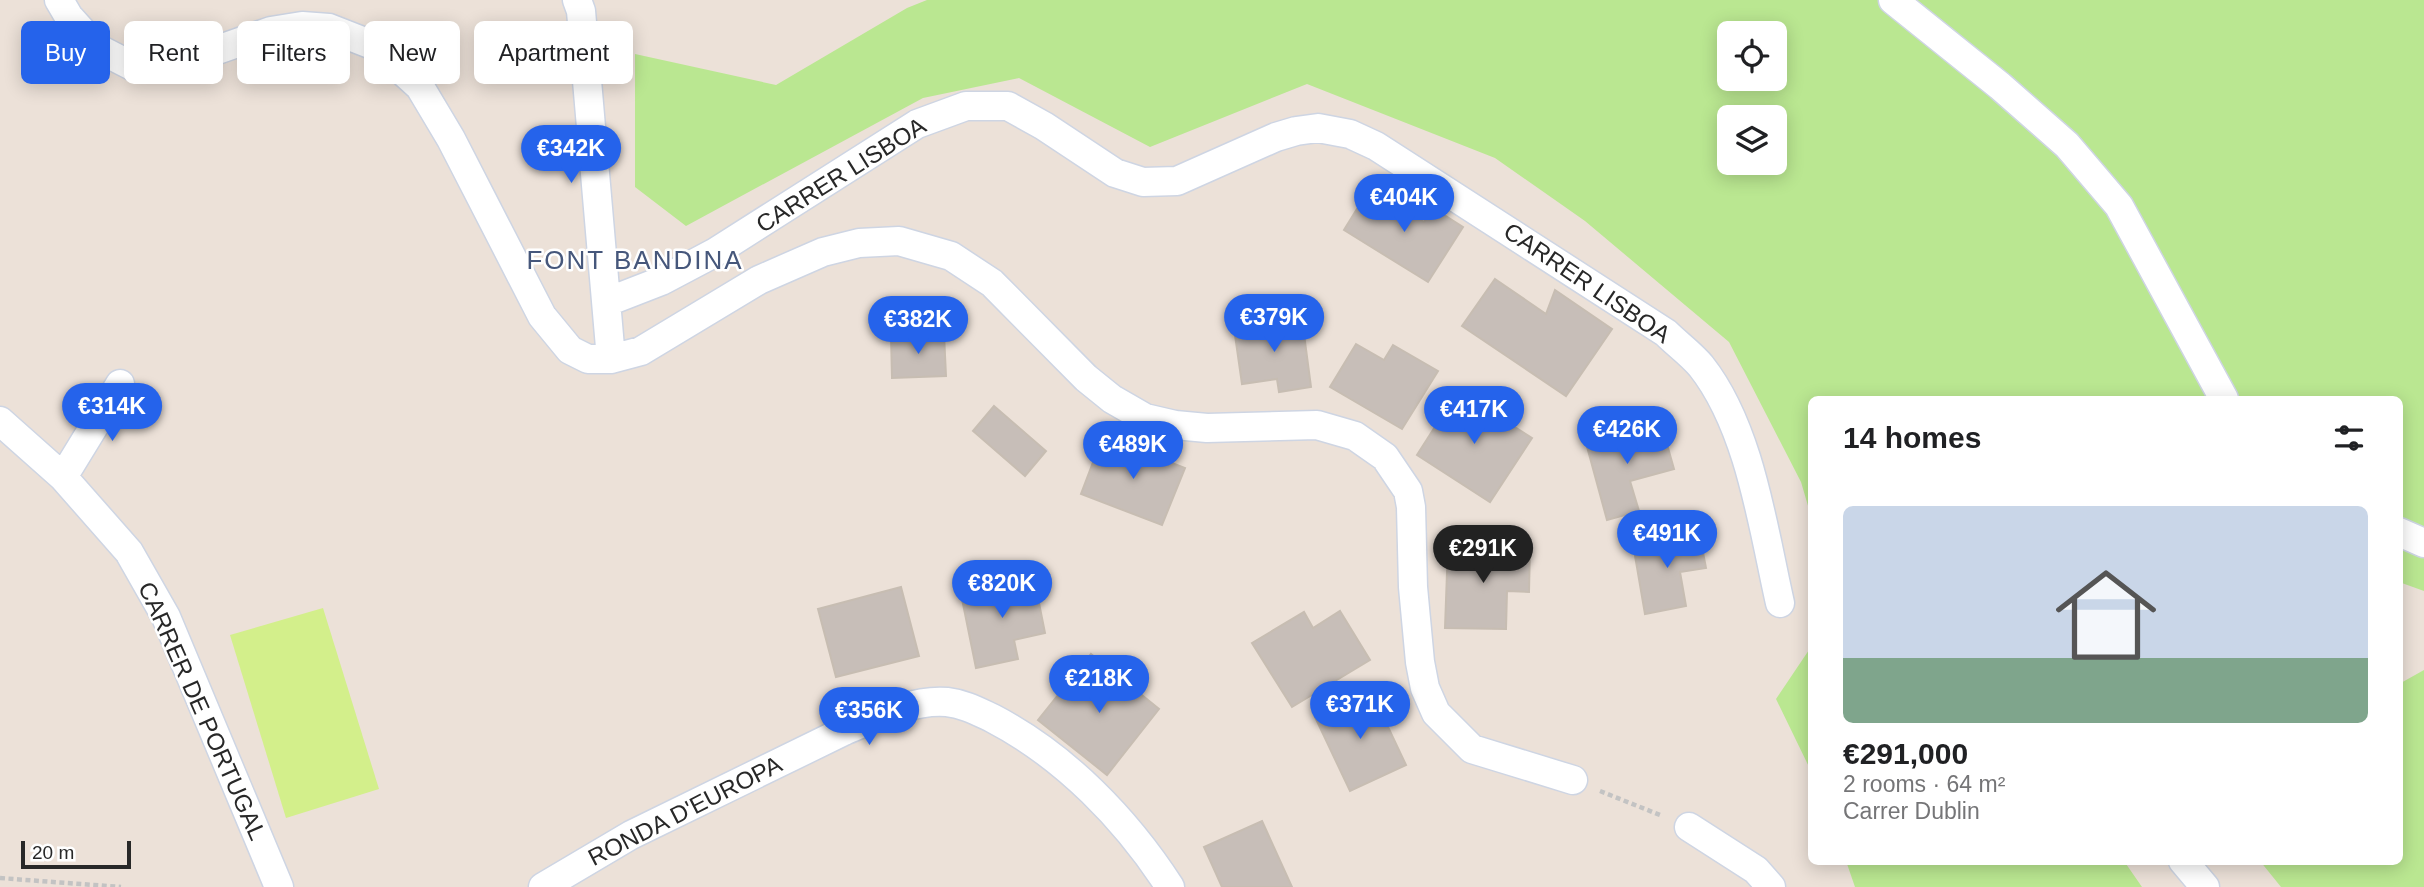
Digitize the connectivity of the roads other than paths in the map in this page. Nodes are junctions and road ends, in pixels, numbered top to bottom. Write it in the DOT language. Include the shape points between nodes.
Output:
graph roads {
  1 [pos="59,0"];
  2 [pos="576,0"];
  3 [pos="1893,0"];
  4 [pos="607,302"];
  5 [pos="611,359"];
  6 [pos="120,384"];
  7 [pos="2222,396"];
  8 [pos="0,421"];
  9 [pos="63,477"];
  10 [pos="2403,534"];
  11 [pos="2424,543"];
  12 [pos="1780,603"];
  13 [pos="1573,780"];
  14 [pos="1689,827"];
  15 [pos="2186,865"];
  16 [pos="279,887"];
  17 [pos="543,887"];
  18 [pos="1170,887"];
  19 [pos="1771,887"];
  20 [pos="2205,887"];
  1 -- 5 [label="street" via="97,48 134,67 183,62 271,31 302,26 329,28 375,46 420,87 542,316 570,350 588,359"];
  2 -- 4 [label="street"];
  3 -- 7 [label="street" via="2067,145 2119,206"];
  4 -- 5 [label="street"];
  4 -- 12 [label="street, CARRER LISBOA" via="714,253 917,124 966,106 1008,106 1115,173 1143,182 1177,181 1296,131 1318,128 1350,134 1376,146 1666,333 1700,365 1723,401 1749,466"];
  5 -- 13 [label="street" via="641,351 759,280 824,252 859,243 899,241 951,256 992,283 1112,400 1145,418 1207,428 1317,425 1356,436 1385,457 1408,491 1411,506 1420,662 1436,713 1472,749"];
  6 -- 9 [label="street"];
  8 -- 9 [label="street, CARRER DE PORTUGAL"];
  9 -- 16 [label="street, CARRER DE PORTUGAL" via="129,552 166,617"];
  10 -- 11 [label="street"];
  14 -- 19 [label="street" via="1756,870"];
  15 -- 20 [label="street"];
  17 -- 18 [label="street, RONDA D'EUROPA" via="631,835 845,731 881,716 945,702 967,705 1004,724 1058,761 1113,813"];
}
